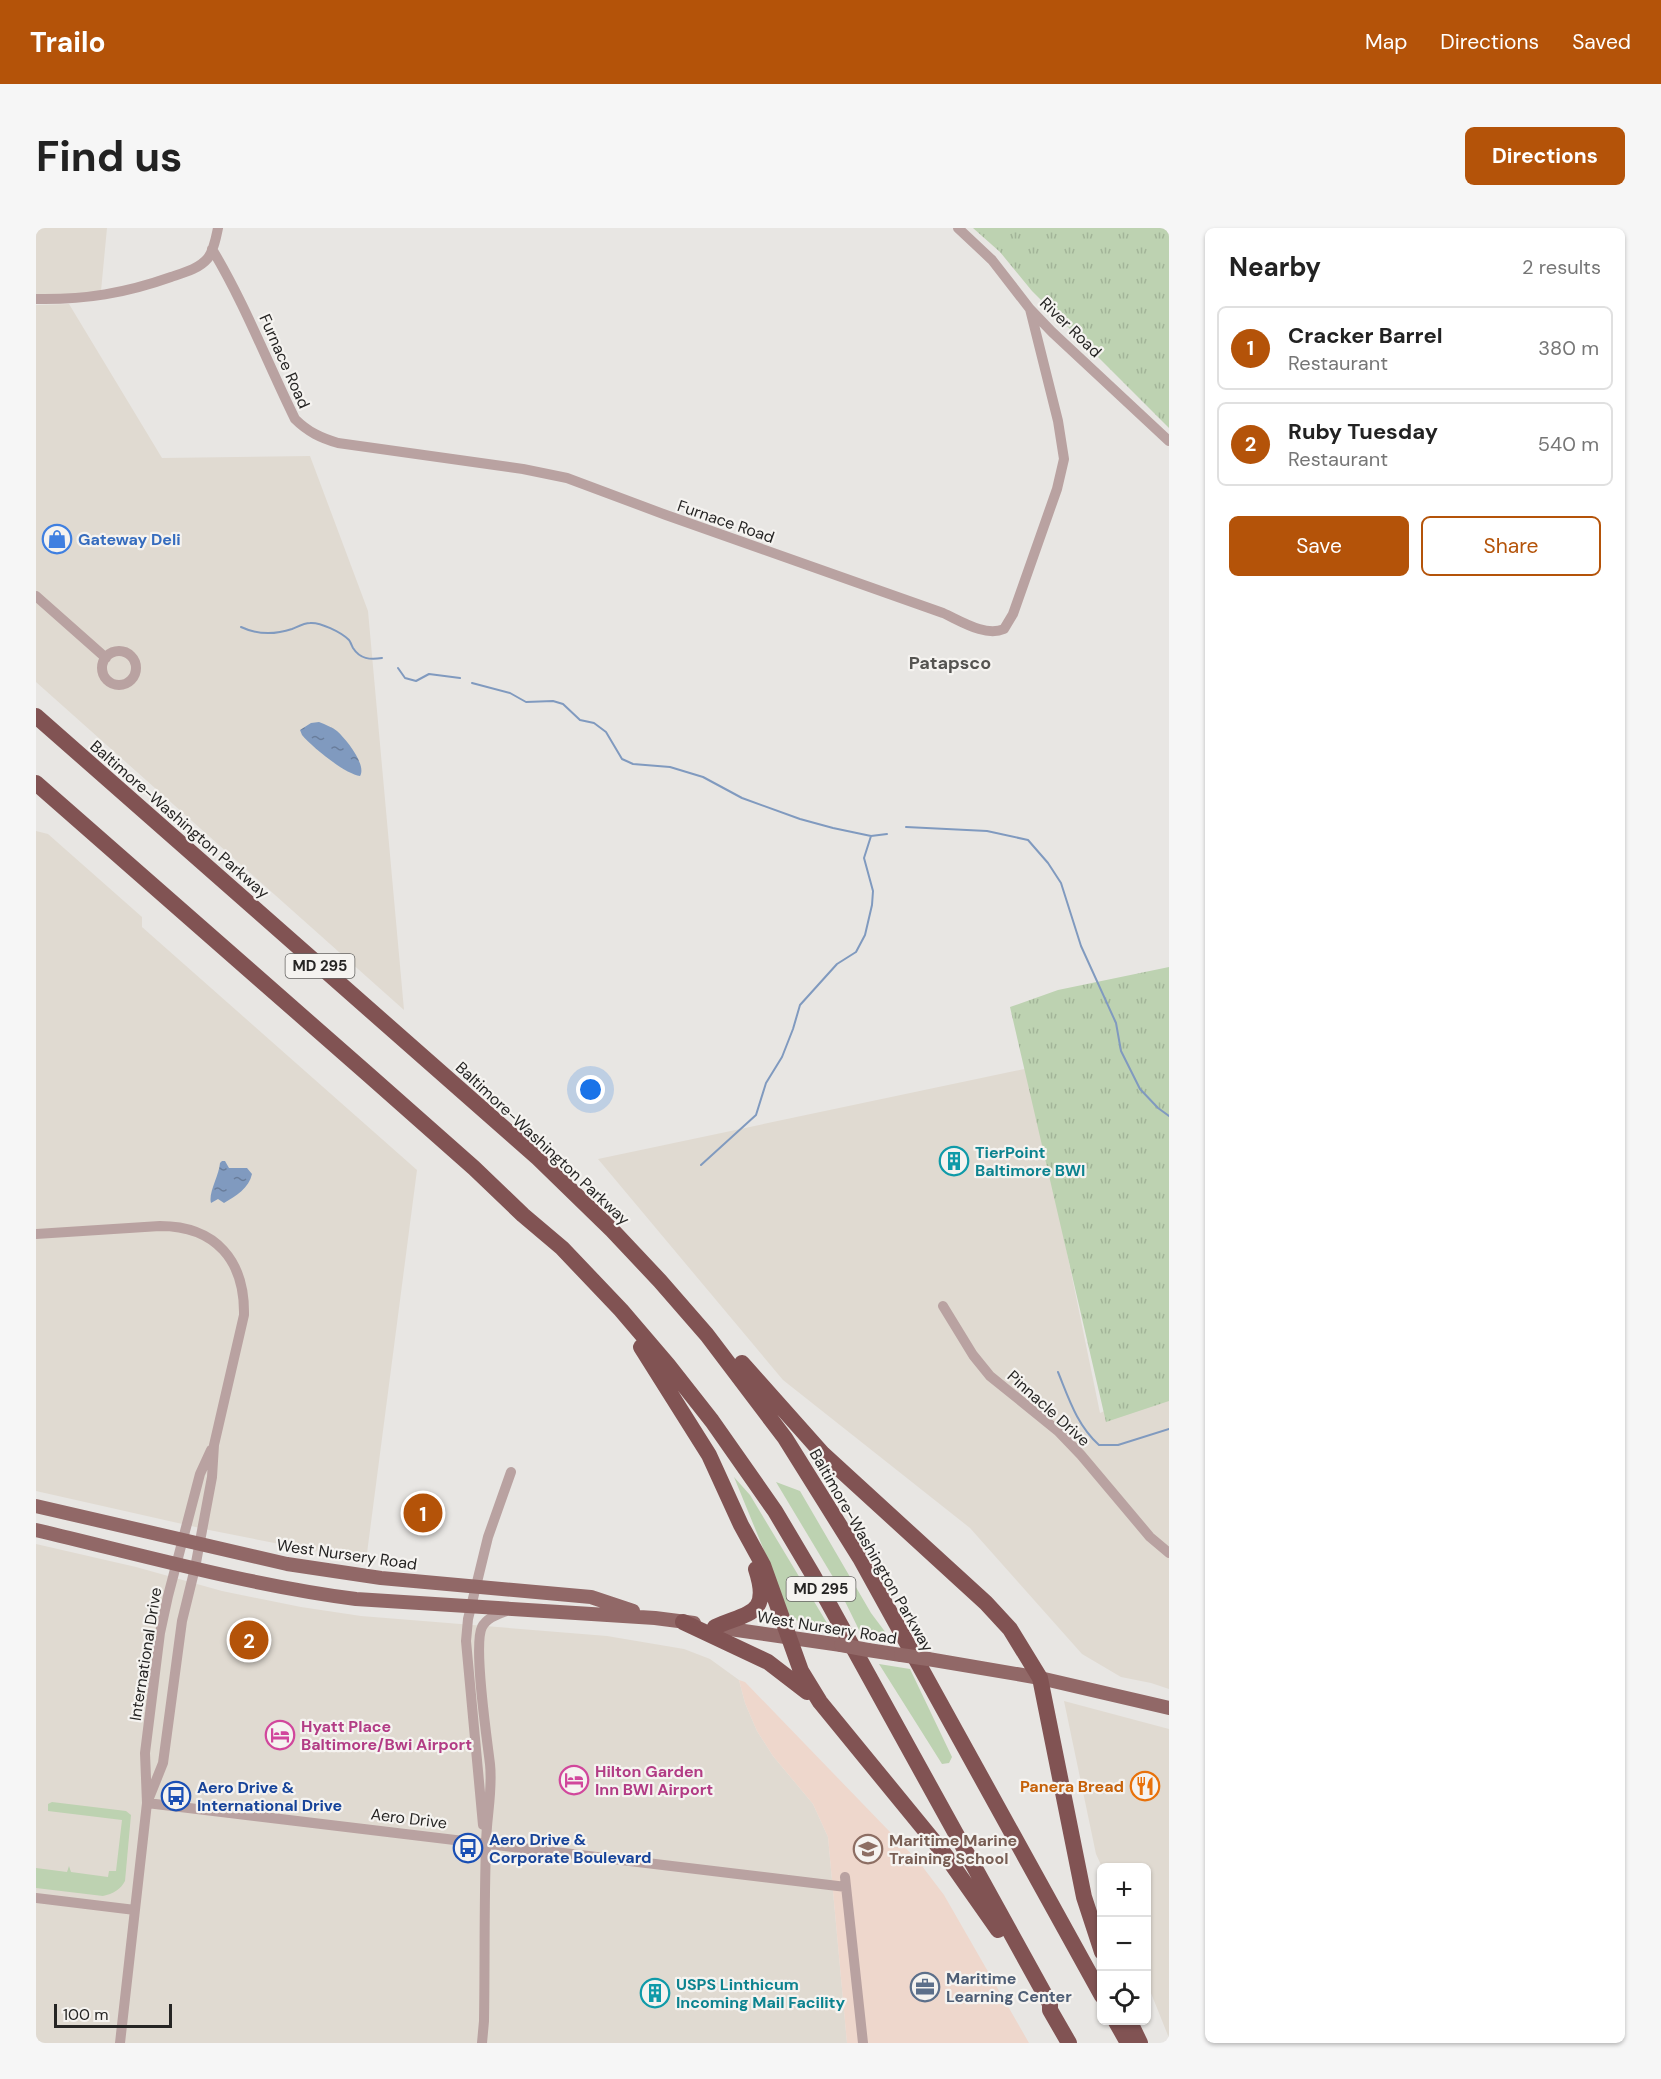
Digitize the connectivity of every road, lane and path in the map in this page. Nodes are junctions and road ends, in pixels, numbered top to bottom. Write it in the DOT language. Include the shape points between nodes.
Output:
graph roads {
  1 [pos="218,228"];
  2 [pos="958,228"];
  3 [pos="212,249"];
  4 [pos="36,299"];
  5 [pos="1030,309"];
  6 [pos="1169,441"];
  7 [pos="36,596"];
  8 [pos="105,657"];
  9 [pos="36,716"];
  10 [pos="36,725"];
  11 [pos="90,763"];
  12 [pos="36,783"];
  13 [pos="523,1215"];
  14 [pos="612,1230"];
  15 [pos="36,1234"];
  16 [pos="943,1306"];
  17 [pos="214,1446"];
  18 [pos="511,1472"];
  19 [pos="36,1506"];
  20 [pos="741,1525"];
  21 [pos="36,1530"];
  22 [pos="182,1540"];
  23 [pos="199,1545"];
  24 [pos="1169,1553"];
  25 [pos="177,1563"];
  26 [pos="195,1568"];
  27 [pos="477,1586"];
  28 [pos="591,1597"];
  29 [pos="472,1607"];
  30 [pos="514,1608"];
  31 [pos="655,1618"];
  32 [pos="683,1622"];
  33 [pos="715,1627"];
  34 [pos="789,1638"];
  35 [pos="1040,1678"];
  36 [pos="820,1702"];
  37 [pos="1169,1708"];
  38 [pos="147,1803"];
  39 [pos="486,1843"];
  40 [pos="36,1898"];
  41 [pos="135,1910"];
  42 [pos="1097,1939"];
  43 [pos="1097,1989"];
  44 [pos="1050,2010"];
  45 [pos="1118,2025"];
  46 [pos="1131,2025"];
  47 [pos="120,2043"];
  48 [pos="482,2043"];
  49 [pos="863,2043"];
  50 [pos="1069,2043"];
  51 [pos="1128,2043"];
  52 [pos="1140,2043"];
  1 -- 3 [label="street"];
  2 -- 5 [label="street, River Road" via="992,260"];
  3 -- 4 [label="street" via="197,266 123,293"];
  3 -- 5 [label="street, Furnace Road" via="236,290 295,419 320,438 567,477 992,632 1004,629 1013,614 1064,459"];
  5 -- 6 [label="street, River Road"];
  7 -- 8 [label="street"];
  9 -- 11 [label="highway, Baltimore-Washington Parkway / MD 295"];
  10 -- 11 [label="highway"];
  11 -- 14 [label="highway, Baltimore-Washington Parkway / MD 295" via="538,1158"];
  12 -- 13 [label="highway, MD 295" via="458,1153"];
  13 -- 20 [label="highway" via="640,1345 709,1455"];
  13 -- 44 [label="highway, MD 295" via="562,1248 668,1365 725,1438 774,1511 848,1637"];
  14 -- 35 [label="highway" via="664,1276 823,1454 1001,1619"];
  14 -- 43 [label="highway, Baltimore-Washington Parkway / MD 295" via="714,1344 817,1486"];
  15 -- 17 [label="street, International Drive" via="178,1226 196,1231 224,1250 241,1279 244,1315"];
  16 -- 24 [label="street, Pinnacle Drive" via="990,1376 1058,1431 1150,1537"];
  17 -- 22 [label="street, International Drive" via="200,1474"];
  17 -- 23 [label="street, International Drive"];
  18 -- 27 [label="street" via="488,1537"];
  19 -- 22 [label="main road, West Nursery Road"];
  20 -- 33 [label="highway" via="760,1581 759,1604 752,1613"];
  20 -- 34 [label="highway" via="763,1565"];
  21 -- 25 [label="main road, West Nursery Road"];
  22 -- 23 [label="main road, West Nursery Road"];
  22 -- 25 [label="street, International Drive"];
  23 -- 26 [label="street, International Drive"];
  23 -- 27 [label="main road, West Nursery Road" via="327,1571"];
  25 -- 26 [label="main road, West Nursery Road"];
  25 -- 38 [label="street, International Drive" via="160,1634 145,1752"];
  26 -- 29 [label="main road, West Nursery Road" via="313,1593"];
  26 -- 38 [label="street, International Drive" via="182,1621 163,1763"];
  27 -- 28 [label="main road, West Nursery Road"];
  27 -- 29 [label="street"];
  28 -- 29 [label="main road" via="574,1606 486,1598"];
  28 -- 31 [label="main road, West Nursery Road"];
  29 -- 30 [label="main road, West Nursery Road"];
  29 -- 39 [label="street" via="466,1641"];
  30 -- 31 [label="main road, West Nursery Road"];
  30 -- 39 [label="street" via="488,1620 480,1635 492,1793"];
  31 -- 32 [label="main road, West Nursery Road"];
  32 -- 33 [label="main road, West Nursery Road"];
  32 -- 36 [label="highway" via="768,1662"];
  33 -- 34 [label="main road, West Nursery Road"];
  34 -- 35 [label="main road, West Nursery Road, bridge"];
  34 -- 36 [label="highway" via="801,1671"];
  35 -- 37 [label="main road, West Nursery Road"];
  35 -- 42 [label="highway" via="1084,1897"];
  36 -- 44 [label="highway" via="946,1856"];
  38 -- 39 [label="street, Aero Drive"];
  38 -- 41 [label="street, International Drive"];
  39 -- 48 [label="street"];
  39 -- 49 [label="street, Aero Drive" via="846,1882"];
  40 -- 41 [label="street"];
  41 -- 47 [label="street, International Drive"];
  44 -- 50 [label="highway, MD 295"];
  45 -- 51 [label="highway"];
  46 -- 52 [label="highway"];
}
